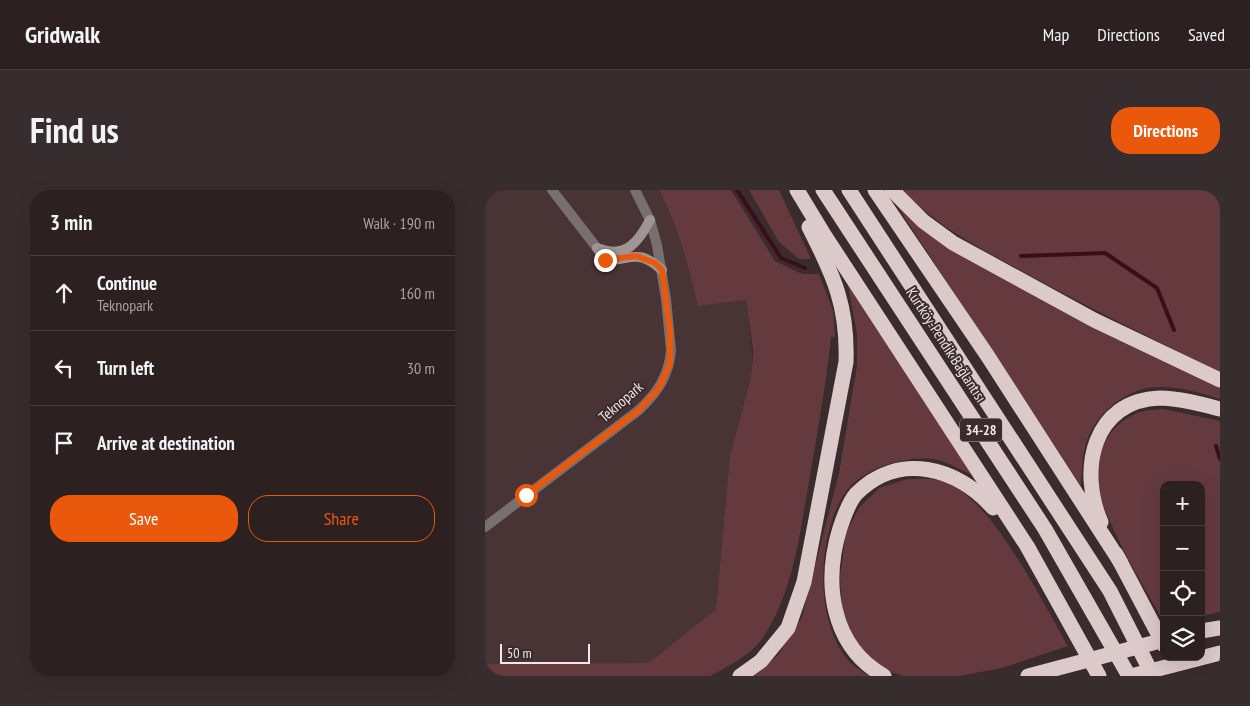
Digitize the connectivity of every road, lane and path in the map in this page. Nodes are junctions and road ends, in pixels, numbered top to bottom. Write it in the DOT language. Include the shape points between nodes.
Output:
graph roads {
  1 [pos="552,190"];
  2 [pos="635,190"];
  3 [pos="791,190"];
  4 [pos="797,190"];
  5 [pos="823,190"];
  6 [pos="849,190"];
  7 [pos="875,190"];
  8 [pos="892,190"];
  9 [pos="650,220"];
  10 [pos="597,248"];
  11 [pos="662,270"];
  12 [pos="1220,380"];
  13 [pos="1220,409"];
  14 [pos="485,527"];
  15 [pos="1027,546"];
  16 [pos="1121,563"];
  17 [pos="1220,628"];
  18 [pos="1205,630"];
  19 [pos="1160,637"];
  20 [pos="1160,641"];
  21 [pos="1220,653"];
  22 [pos="1172,661"];
  23 [pos="740,676"];
  24 [pos="884,676"];
  25 [pos="1028,676"];
  26 [pos="1099,676"];
  27 [pos="1130,676"];
  28 [pos="1153,676"];
  29 [pos="1180,676"];
  1 -- 10 [label="street"];
  2 -- 9 [label="street, Teknopark"];
  3 -- 23 [label="highway" via="823,254 842,302 847,332 846,362 804,582 788,628 761,660"];
  4 -- 15 [label="highway"];
  5 -- 27 [label="highway, Kurtköy-Pendik Bağlantısı / 34-28" via="1045,529"];
  6 -- 28 [label="highway, Kurtköy-Pendik Bağlantısı / 34-28" via="1110,591"];
  7 -- 16 [label="highway" via="987,355"];
  8 -- 12 [label="highway" via="923,221 953,243 1095,320"];
  9 -- 10 [label="street" via="643,234 625,250 611,253"];
  9 -- 11 [label="street, Teknopark"];
  10 -- 11 [label="street" via="605,260 636,256 655,263"];
  11 -- 14 [label="street, Teknopark" via="671,350 670,363 659,388 639,410"];
  13 -- 16 [label="highway" via="1160,398 1127,405 1105,424 1092,451 1090,483 1097,511"];
  15 -- 24 [label="highway" via="980,492 949,474 926,469 898,470 875,479 856,495 845,513 834,546 831,581 836,614 856,654 867,666"];
  15 -- 26 [label="highway"];
  16 -- 19 [label="highway"];
  17 -- 18 [label="highway"];
  20 -- 25 [label="highway"];
  21 -- 27 [label="highway"];
  22 -- 29 [label="highway"];
}
